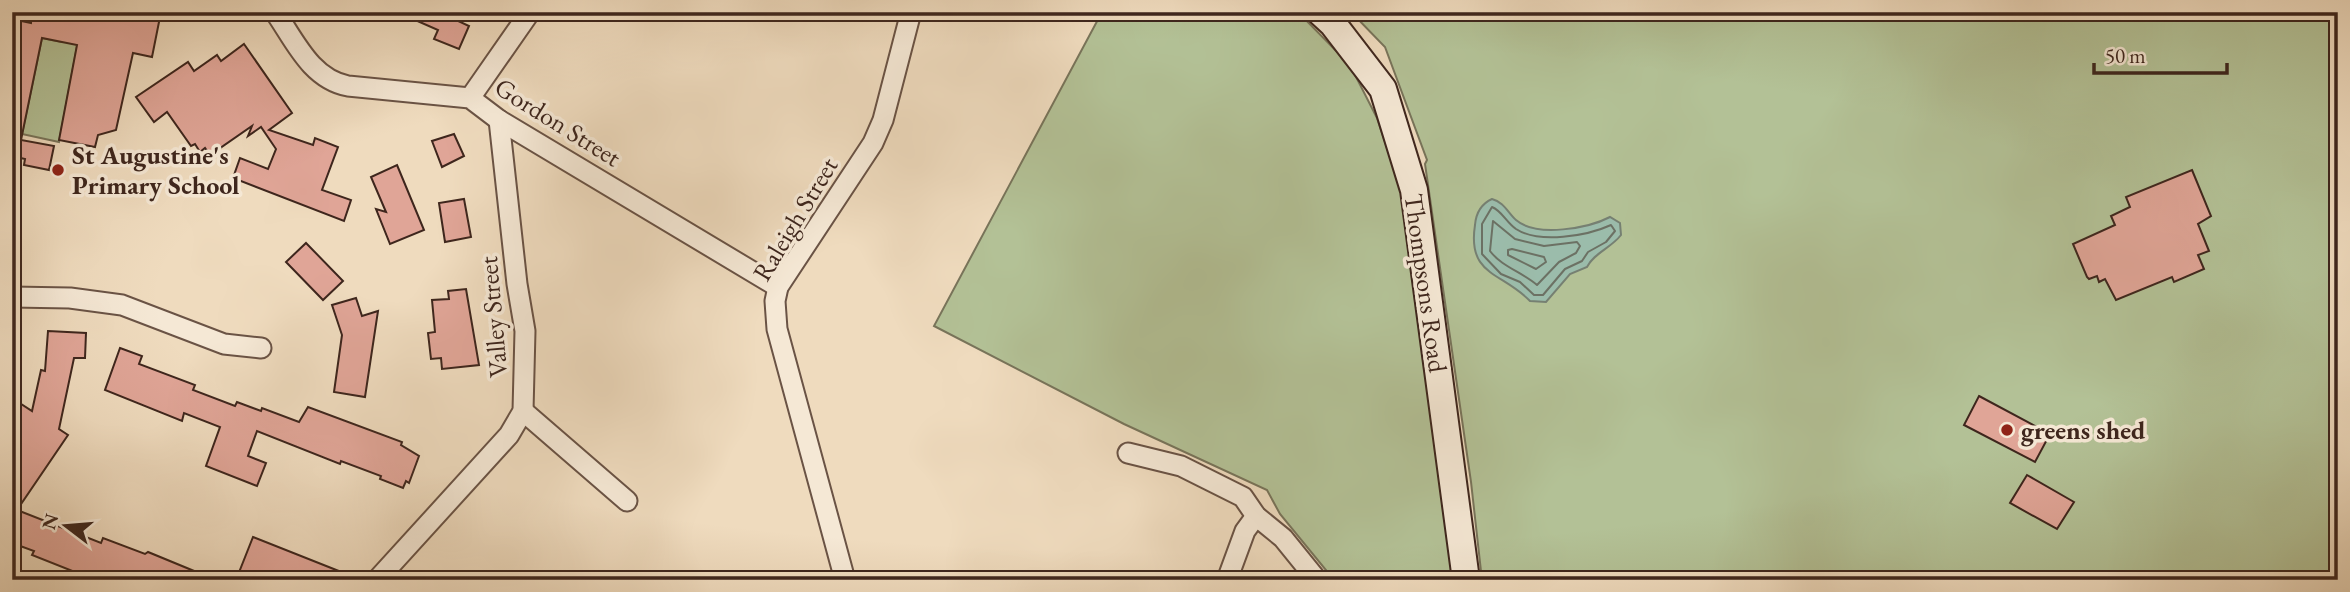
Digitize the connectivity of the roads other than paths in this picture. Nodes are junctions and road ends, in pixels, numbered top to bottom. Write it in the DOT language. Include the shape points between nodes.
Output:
graph roads {
  1 [pos="275,12"];
  2 [pos="530,12"];
  3 [pos="911,12"];
  4 [pos="1320,12"];
  5 [pos="470,98"];
  6 [pos="499,120"];
  7 [pos="779,287"];
  8 [pos="12,297"];
  9 [pos="261,348"];
  10 [pos="523,411"];
  11 [pos="1128,453"];
  12 [pos="627,501"];
  13 [pos="1256,516"];
  14 [pos="377,580"];
  15 [pos="845,580"];
  16 [pos="1227,580"];
  17 [pos="1317,580"];
  18 [pos="1466,580"];
  1 -- 5 [label="street, Gordon Street" via="312,65 340,84"];
  2 -- 5 [label="street"];
  3 -- 7 [label="street, Raleigh Street" via="873,143"];
  4 -- 18 [label="street, Thompsons Road" via="1383,89 1414,190"];
  5 -- 6 [label="street, Gordon Street"];
  6 -- 7 [label="street, Gordon Street"];
  6 -- 10 [label="street, Valley Street" via="525,331"];
  7 -- 15 [label="street, Raleigh Street" via="777,329"];
  8 -- 9 [label="street" via="122,305 223,344"];
  10 -- 12 [label="street"];
  10 -- 14 [label="street, Valley Street" via="509,435"];
  11 -- 13 [label="street" via="1193,472 1242,497"];
  13 -- 16 [label="street" via="1245,531"];
  13 -- 17 [label="street" via="1283,538"];
}
